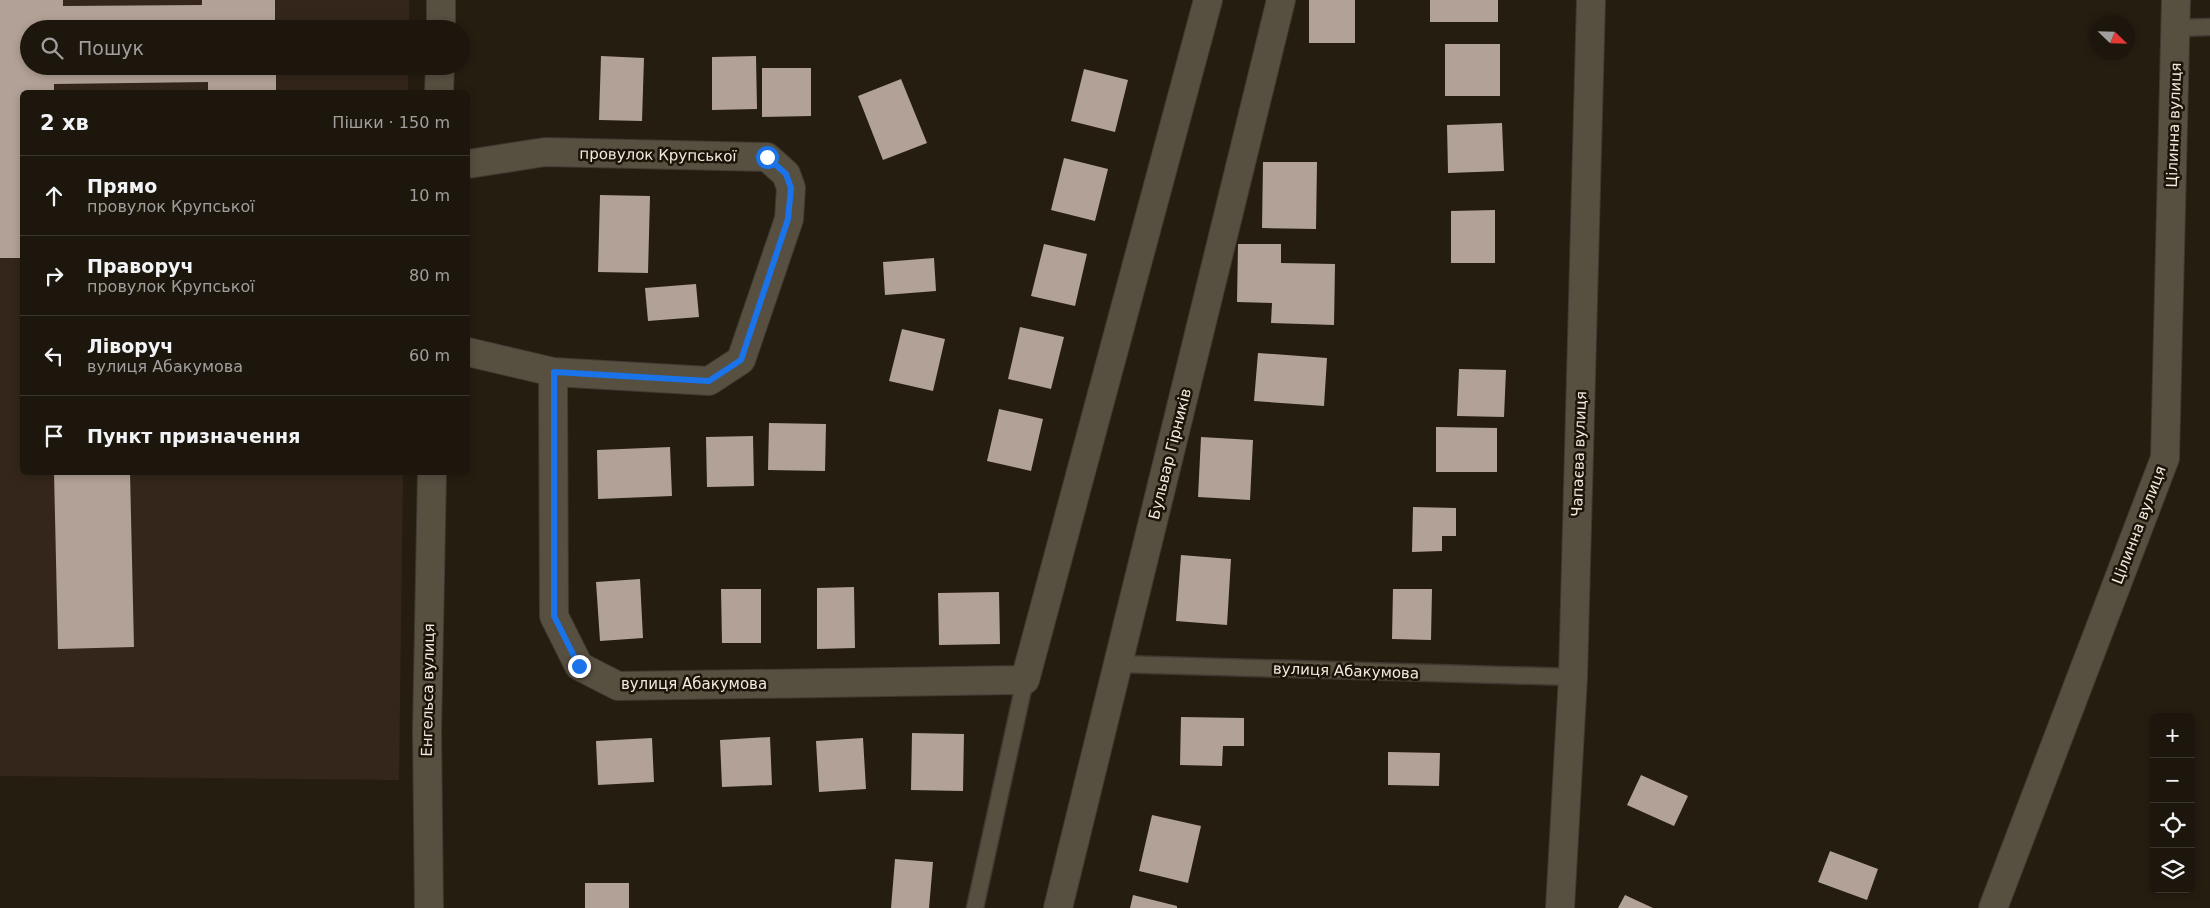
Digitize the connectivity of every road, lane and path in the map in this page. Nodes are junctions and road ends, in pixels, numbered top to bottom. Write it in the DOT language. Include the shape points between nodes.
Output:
graph roads {
  1 [pos="441,0"];
  2 [pos="1208,0"];
  3 [pos="1281,0"];
  4 [pos="1591,0"];
  5 [pos="2176,0"];
  6 [pos="440,20"];
  7 [pos="2210,27"];
  8 [pos="2177,28"];
  9 [pos="440,75"];
  10 [pos="440,90"];
  11 [pos="470,164"];
  12 [pos="470,352"];
  13 [pos="554,372"];
  14 [pos="432,475"];
  15 [pos="1118,664"];
  16 [pos="1573,677"];
  17 [pos="1025,680"];
  18 [pos="429,908"];
  19 [pos="976,908"];
  20 [pos="1058,908"];
  21 [pos="1560,908"];
  22 [pos="1993,908"];
  1 -- 6 [label="street"];
  2 -- 17 [label="street"];
  3 -- 15 [label="street, Бульвар Гірників"];
  4 -- 16 [label="street, Чапаєва вулиця"];
  5 -- 8 [label="street, Цілинна вулиця"];
  7 -- 8 [label="lane"];
  8 -- 22 [label="street, Цілинна вулиця" via="2165,458"];
  9 -- 10 [label="street"];
  11 -- 13 [label="street, провулок Крупської" via="545,152 767,157 786,174 791,188 788,219 741,360 709,381"];
  12 -- 13 [label="street, провулок Крупської"];
  13 -- 17 [label="street, вулиця Абакумова" via="554,616 579,666 618,686"];
  14 -- 18 [label="street, Енгельса вулиця" via="427,731"];
  15 -- 16 [label="lane, вулиця Абакумова"];
  15 -- 20 [label="street, Бульвар Гірників"];
  16 -- 21 [label="street, Чапаєва вулиця"];
  17 -- 19 [label="lane"];
}
